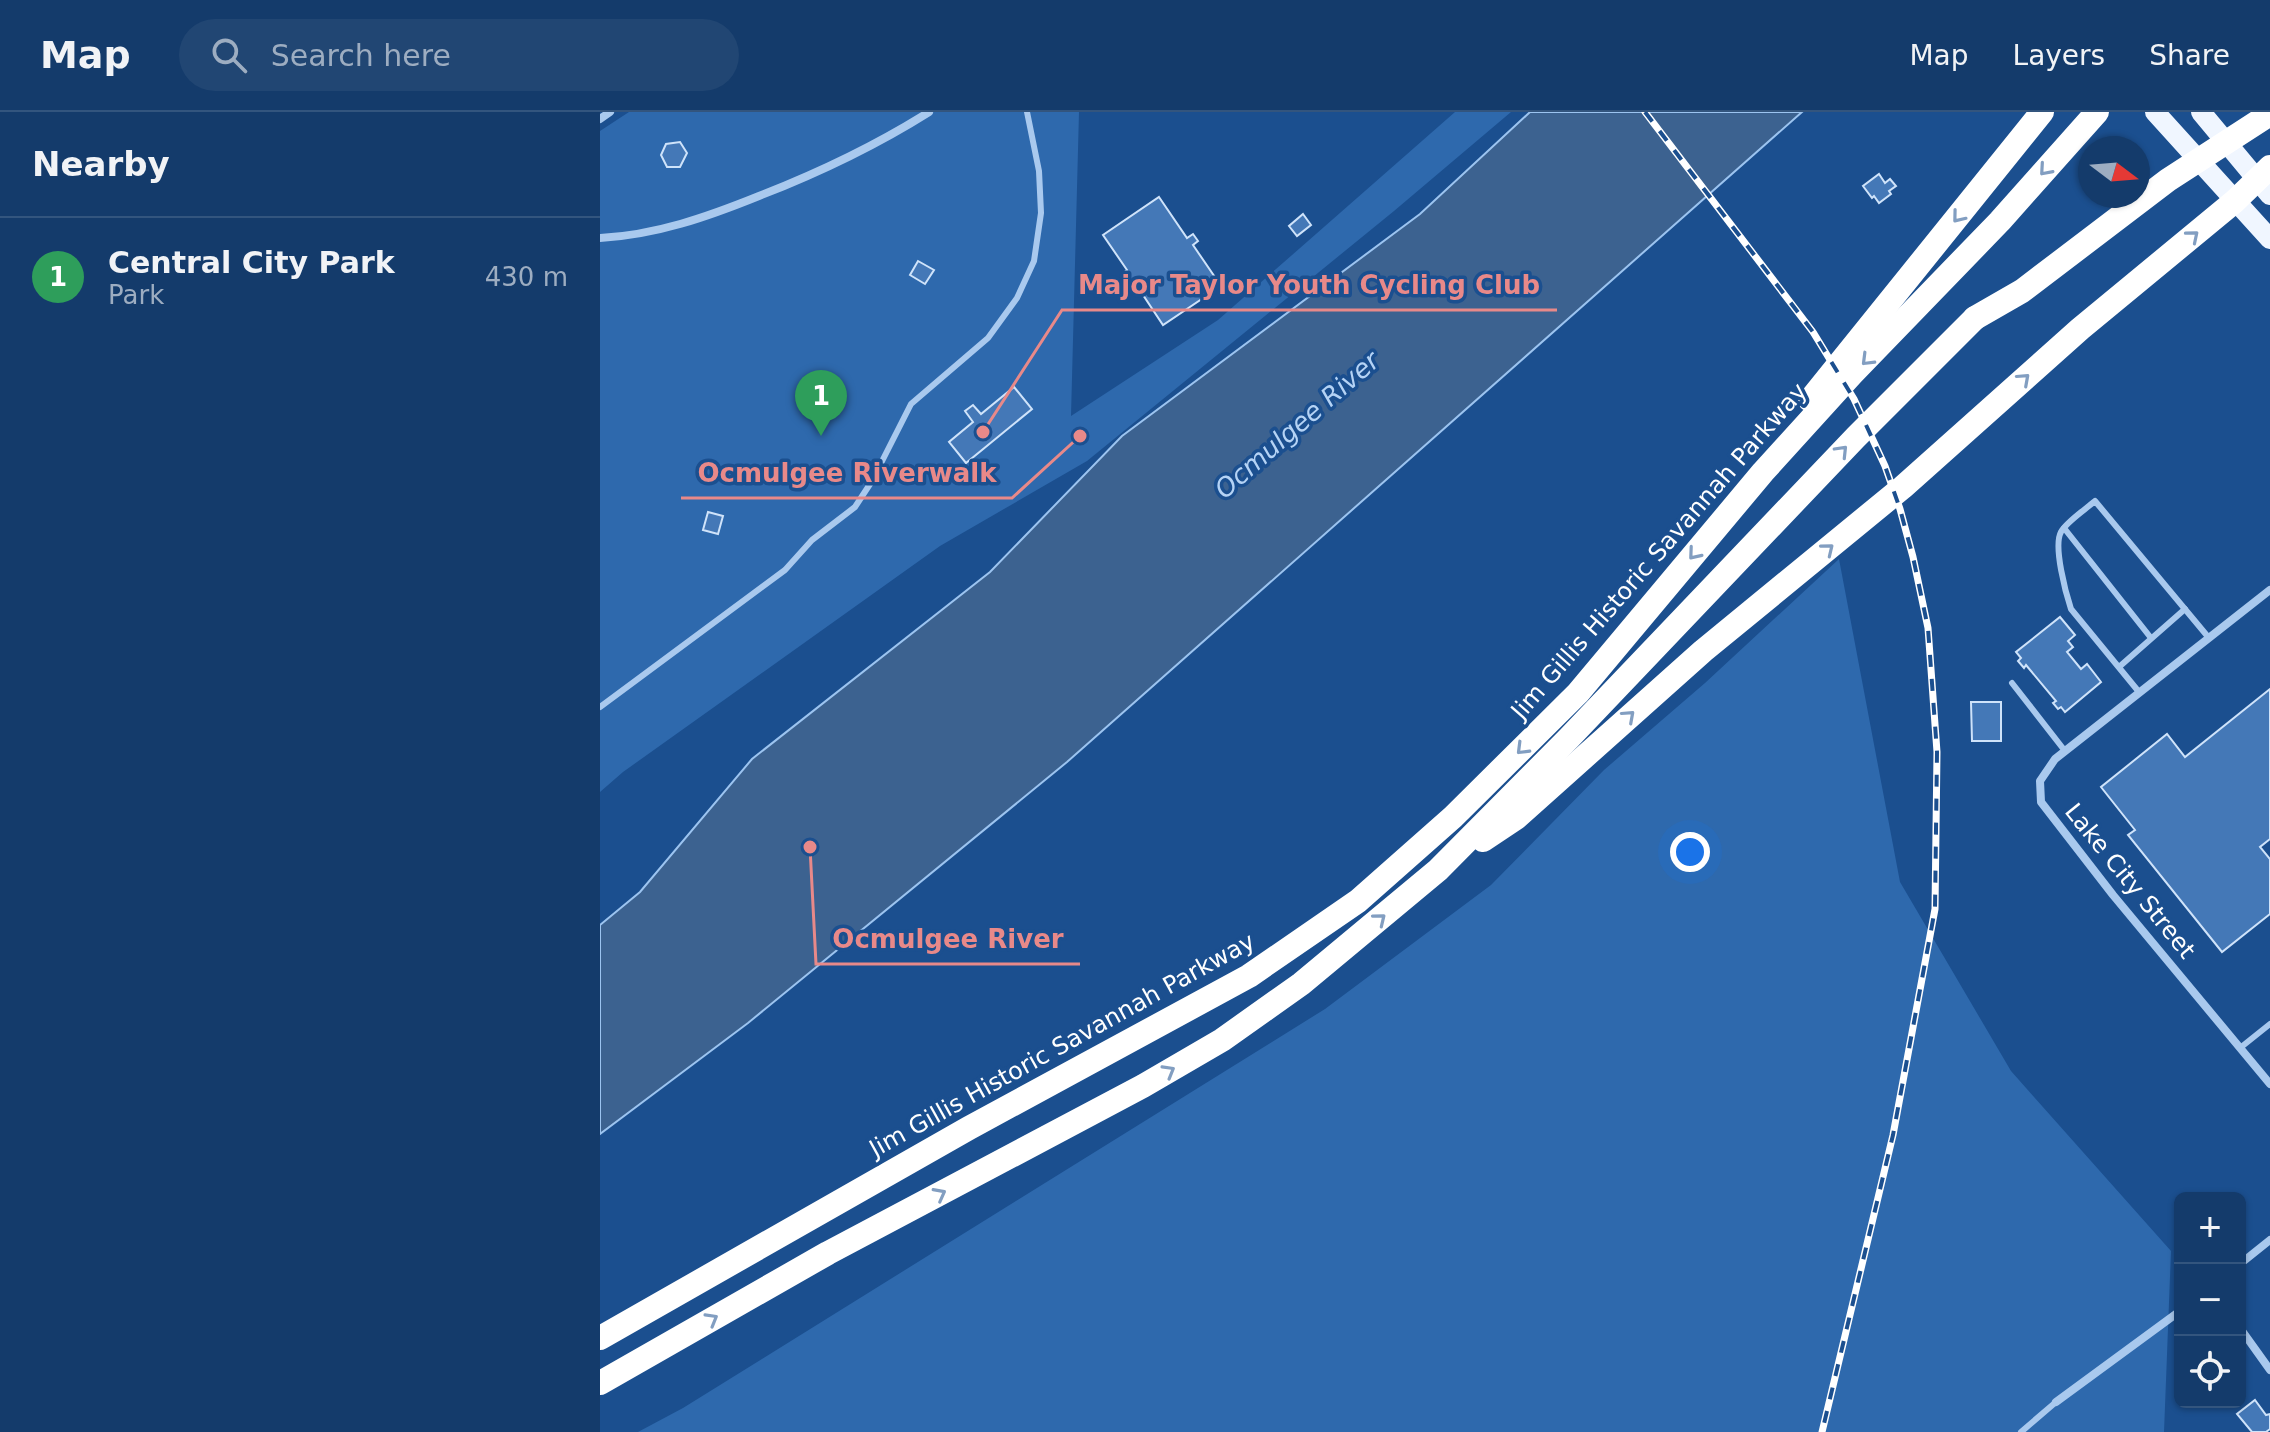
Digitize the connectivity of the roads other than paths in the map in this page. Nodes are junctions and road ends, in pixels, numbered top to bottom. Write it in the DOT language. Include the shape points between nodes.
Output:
graph roads {
  1 [pos="610,112"];
  2 [pos="929,112"];
  3 [pos="1027,112"];
  4 [pos="2042,112"];
  5 [pos="2097,112"];
  6 [pos="2155,112"];
  7 [pos="2201,112"];
  8 [pos="2270,114"];
  9 [pos="600,119"];
  10 [pos="2265,181"];
  11 [pos="2235,201"];
  12 [pos="600,238"];
  13 [pos="2270,239"];
  14 [pos="1763,472"];
  15 [pos="2064,528"];
  16 [pos="2270,590"];
  17 [pos="2185,609"];
  18 [pos="2151,638"];
  19 [pos="2209,638"];
  20 [pos="2119,667"];
  21 [pos="2012,683"];
  22 [pos="2139,692"];
  23 [pos="600,707"];
  24 [pos="2065,751"];
  25 [pos="1438,870"];
  26 [pos="2270,1024"];
  27 [pos="2240,1048"];
  28 [pos="2270,1084"];
  29 [pos="2269,1242"];
  30 [pos="2246,1259"];
  31 [pos="2174,1315"];
  32 [pos="2246,1336"];
  33 [pos="600,1338"];
  34 [pos="2270,1370"];
  35 [pos="600,1383"];
  36 [pos="2056,1402"];
  37 [pos="2021,1432"];
  1 -- 9 [label="street"];
  2 -- 12 [label="street" via="832,165 704,218 650,233"];
  3 -- 23 [label="lane" via="1041,213 1034,261 1017,298 988,338 911,404 855,507 812,540 785,570"];
  4 -- 14 [label="highway, one-way" via="1814,393"];
  5 -- 14 [label="highway, Jim Gillis Historic Savannah Parkway, one-way"];
  6 -- 11 [label="main road"];
  7 -- 10 [label="main road"];
  25 -- 8 [label="highway, one-way, bridge" via="1975,318 2022,291 2168,180"];
  10 -- 11 [label="highway"];
  11 -- 13 [label="main road"];
  25 -- 11 [label="highway, one-way" via="1516,818 1703,651"];
  14 -- 33 [label="highway, Jim Gillis Historic Savannah Parkway, one-way" via="1578,693 1453,817 1358,901 1249,976"];
  15 -- 17 [label="lane" via="2095,501"];
  15 -- 18 [label="lane"];
  15 -- 20 [label="lane" via="2058,542 2071,609"];
  16 -- 19 [label="street, Lake City Street"];
  17 -- 18 [label="lane"];
  17 -- 19 [label="lane"];
  18 -- 20 [label="lane"];
  19 -- 22 [label="street, Lake City Street"];
  20 -- 22 [label="lane"];
  21 -- 24 [label="lane"];
  22 -- 24 [label="street, Lake City Street"];
  24 -- 27 [label="street, Lake City Street" via="2040,781 2041,802"];
  35 -- 25 [label="highway, one-way" via="1222,1040 1301,984"];
  26 -- 27 [label="lane"];
  27 -- 28 [label="street, Lake City Street"];
  29 -- 30 [label="street"];
  31 -- 36 [label="street"];
  32 -- 34 [label="street"];
  36 -- 37 [label="lane"];
}
